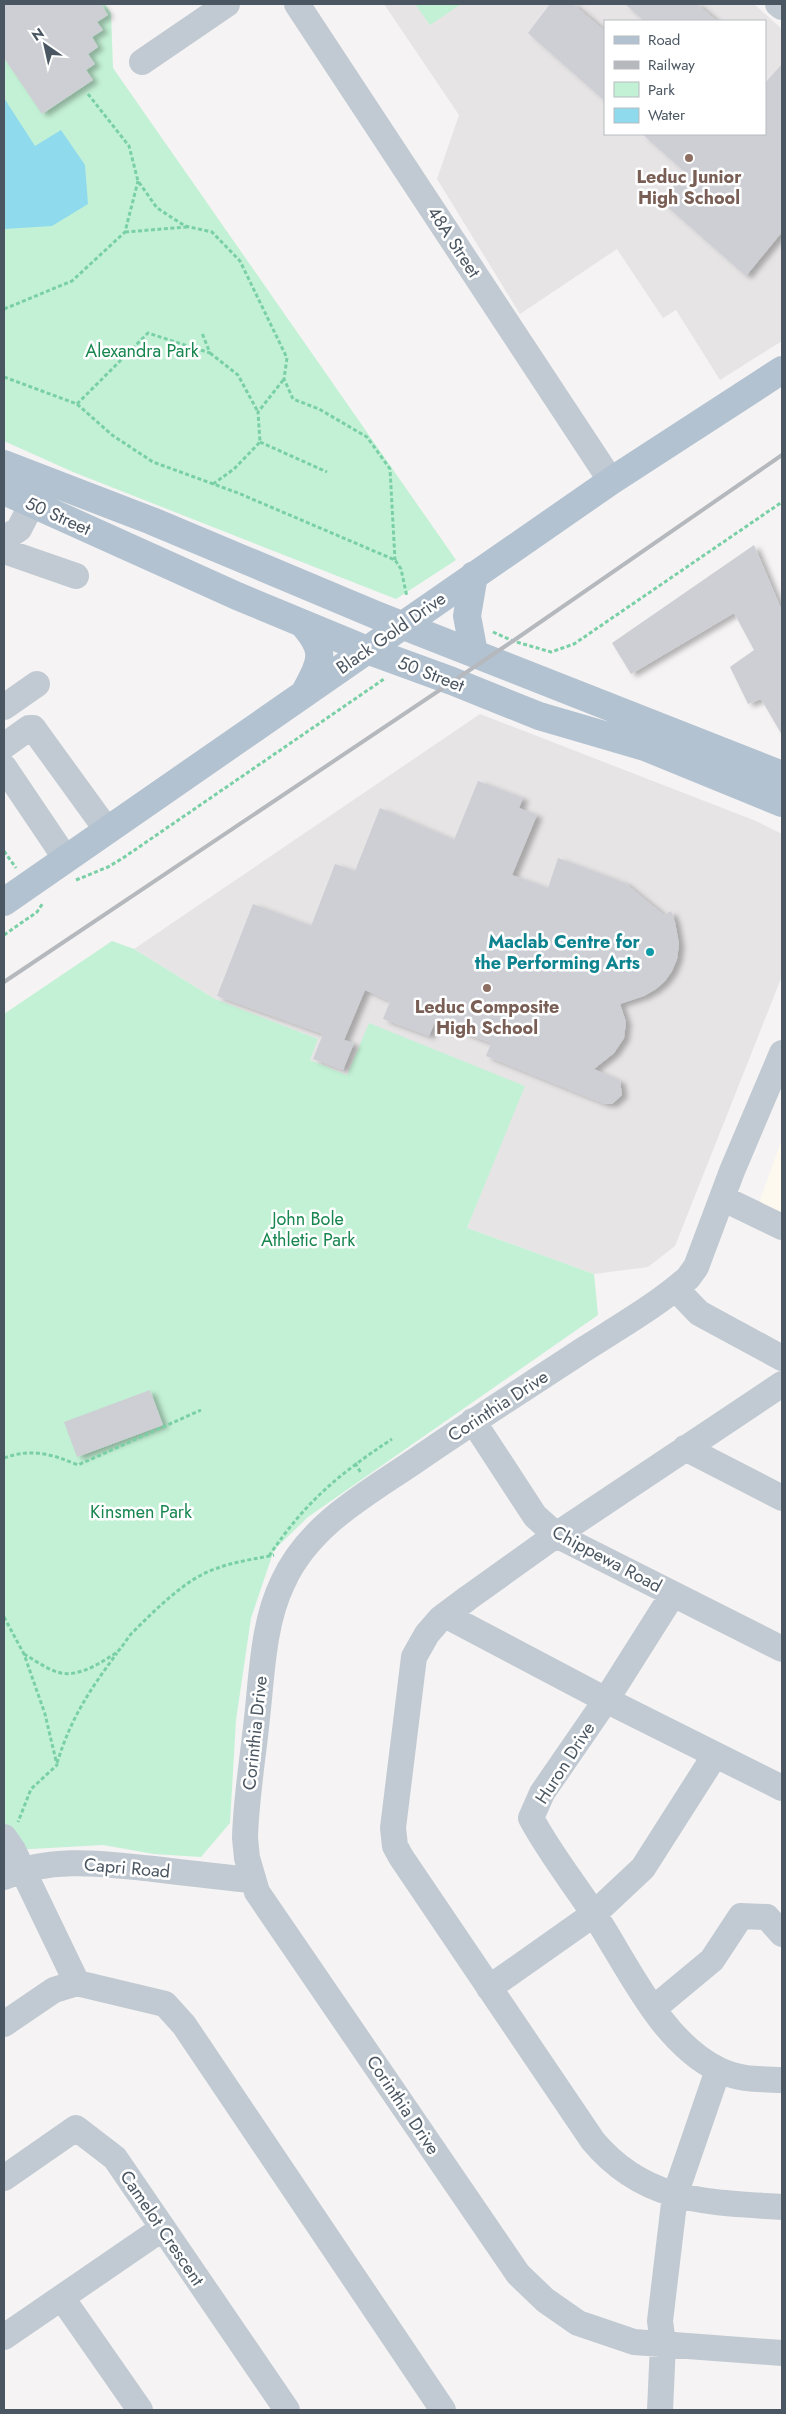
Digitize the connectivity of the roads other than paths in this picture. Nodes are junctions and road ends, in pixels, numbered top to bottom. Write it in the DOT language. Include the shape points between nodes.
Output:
graph roads {
  1 [pos="227,4"];
  2 [pos="296,4"];
  3 [pos="778,4"];
  4 [pos="782,7"];
  5 [pos="142,62"];
  6 [pos="782,370"];
  7 [pos="4,464"];
  8 [pos="611,481"];
  9 [pos="4,491"];
  10 [pos="32,504"];
  11 [pos="4,539"];
  12 [pos="4,551"];
  13 [pos="474,575"];
  14 [pos="76,576"];
  15 [pos="410,619"];
  16 [pos="302,623"];
  17 [pos="471,640"];
  18 [pos="367,650"];
  19 [pos="37,684"];
  20 [pos="305,692"];
  21 [pos="4,706"];
  22 [pos="4,746"];
  23 [pos="4,767"];
  24 [pos="782,774"];
  25 [pos="782,803"];
  26 [pos="107,830"];
  27 [pos="69,871"];
  28 [pos="4,902"];
  29 [pos="781,1061"];
  30 [pos="722,1198"];
  31 [pos="782,1227"];
  32 [pos="676,1288"];
  33 [pos="782,1358"];
  34 [pos="782,1384"];
  35 [pos="473,1421"];
  36 [pos="685,1448"];
  37 [pos="782,1498"];
  38 [pos="556,1535"];
  39 [pos="672,1594"];
  40 [pos="445,1615"];
  41 [pos="782,1649"];
  42 [pos="606,1700"];
  43 [pos="715,1755"];
  44 [pos="782,1788"];
  45 [pos="10,1857"];
  46 [pos="252,1880"];
  47 [pos="594,1914"];
  48 [pos="782,1934"];
  49 [pos="77,1982"];
  50 [pos="489,1988"];
  51 [pos="654,2009"];
  52 [pos="4,2024"];
  53 [pos="718,2070"];
  54 [pos="782,2080"];
  55 [pos="4,2178"];
  56 [pos="675,2195"];
  57 [pos="782,2207"];
  58 [pos="162,2228"];
  59 [pos="62,2298"];
  60 [pos="4,2337"];
  61 [pos="663,2344"];
  62 [pos="782,2353"];
  63 [pos="140,2410"];
  64 [pos="287,2410"];
  65 [pos="443,2410"];
  66 [pos="660,2410"];
  1 -- 5 [label="street"];
  2 -- 8 [label="street, 48A Street"];
  3 -- 4 [label="street"];
  6 -- 8 [label="main road, Black Gold Drive"];
  7 -- 15 [label="main road, 50 Street"];
  8 -- 13 [label="main road, Black Gold Drive"];
  9 -- 10 [label="main road, 50 Street"];
  10 -- 11 [label="street" via="19,529"];
  10 -- 16 [label="main road, 50 Street"];
  12 -- 14 [label="street"];
  13 -- 15 [label="main road, Black Gold Drive"];
  13 -- 17 [label="main road" via="467,616"];
  15 -- 17 [label="main road, 50 Street"];
  15 -- 18 [label="main road, Black Gold Drive"];
  16 -- 18 [label="main road, 50 Street"];
  16 -- 20 [label="main road" via="316,639 320,653 319,666"];
  17 -- 24 [label="main road, 50 Street"];
  18 -- 20 [label="main road, Black Gold Drive"];
  18 -- 25 [label="main road, 50 Street" via="539,716 645,747"];
  19 -- 21 [label="street"];
  20 -- 26 [label="main road, Black Gold Drive"];
  22 -- 26 [label="street" via="33,728"];
  23 -- 27 [label="street"];
  26 -- 27 [label="main road, Black Gold Drive"];
  27 -- 28 [label="main road, Black Gold Drive"];
  29 -- 30 [label="street, Corinthia Drive"];
  30 -- 31 [label="street"];
  30 -- 32 [label="street, Corinthia Drive" via="696,1268"];
  32 -- 33 [label="street" via="699,1313"];
  32 -- 35 [label="street, Corinthia Drive"];
  34 -- 36 [label="street"];
  35 -- 38 [label="street, Chippewa Road" via="535,1516"];
  35 -- 46 [label="street, Corinthia Drive" via="340,1511 315,1535 283,1580 274,1601 264,1658 246,1818 247,1858"];
  36 -- 37 [label="street"];
  36 -- 38 [label="street"];
  38 -- 39 [label="street, Chippewa Road"];
  38 -- 40 [label="street"];
  39 -- 41 [label="street, Chippewa Road"];
  39 -- 42 [label="street, Huron Drive"];
  40 -- 42 [label="street"];
  40 -- 50 [label="street" via="427,1634 414,1656 393,1828 394,1846"];
  42 -- 43 [label="street"];
  42 -- 47 [label="street, Huron Drive" via="542,1793 531,1818 542,1840"];
  43 -- 44 [label="street"];
  43 -- 47 [label="street" via="643,1868"];
  45 -- 46 [label="street, Capri Road"];
  45 -- 49 [label="street"];
  46 -- 61 [label="street, Corinthia Drive" via="518,2274 545,2300 578,2323 634,2342"];
  47 -- 50 [label="street"];
  47 -- 51 [label="street, Huron Drive"];
  48 -- 51 [label="street" via="767,1917 741,1916 712,1960"];
  49 -- 52 [label="street" via="54,1990"];
  49 -- 65 [label="street" via="165,2004 184,2025"];
  50 -- 56 [label="street" via="605,2155 621,2170"];
  51 -- 53 [label="street, Huron Drive" via="692,2053"];
  53 -- 54 [label="street, Huron Drive" via="738,2078"];
  53 -- 56 [label="street"];
  55 -- 58 [label="street, Camelot Crescent" via="76,2128 115,2158"];
  56 -- 57 [label="street" via="723,2203"];
  56 -- 61 [label="street" via="660,2321"];
  58 -- 59 [label="street"];
  58 -- 64 [label="street, Camelot Crescent"];
  59 -- 60 [label="street"];
  59 -- 63 [label="street"];
  61 -- 62 [label="street, Corinthia Drive"];
  61 -- 66 [label="street"];
}
